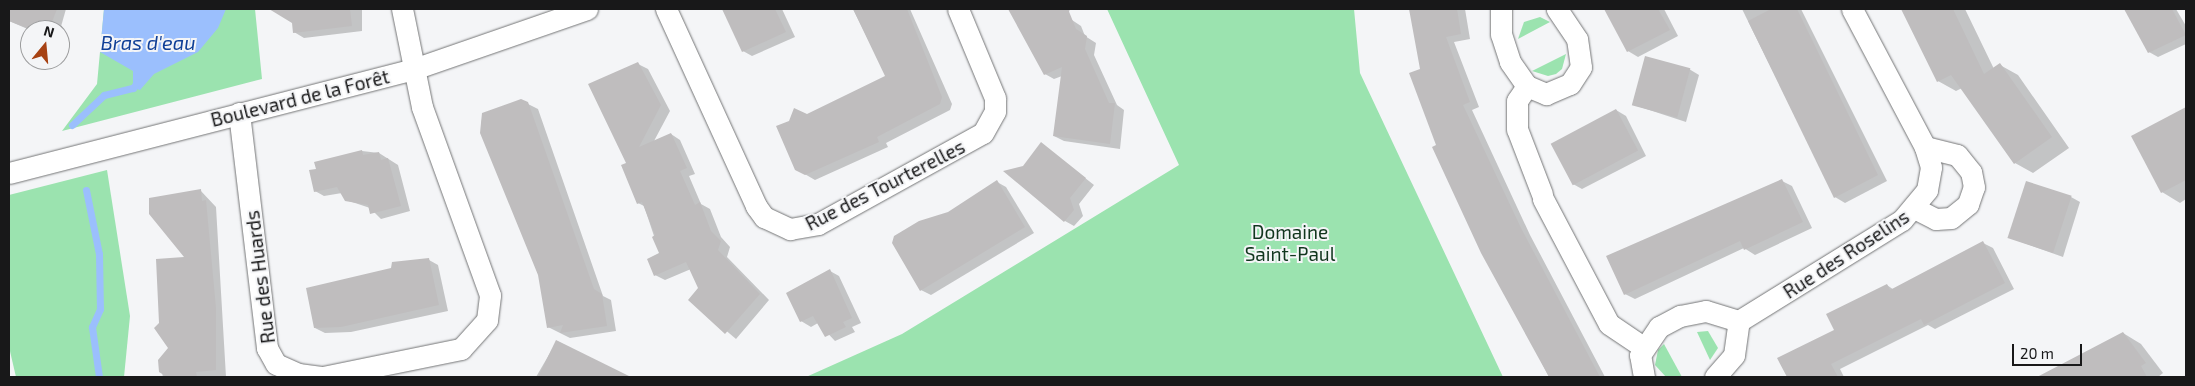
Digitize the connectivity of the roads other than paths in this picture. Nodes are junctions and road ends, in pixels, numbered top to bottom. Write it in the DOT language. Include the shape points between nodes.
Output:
graph roads {
  1 [pos="402,9"];
  2 [pos="587,9"];
  3 [pos="666,9"];
  4 [pos="958,9"];
  5 [pos="1501,9"];
  6 [pos="1557,9"];
  7 [pos="1852,9"];
  8 [pos="414,69"];
  9 [pos="1527,86"];
  10 [pos="239,113"];
  11 [pos="1925,148"];
  12 [pos="9,172"];
  13 [pos="1916,209"];
  14 [pos="1739,321"];
  15 [pos="1642,346"];
  16 [pos="1644,377"];
  17 [pos="1714,377"];
  1 -- 8 [label="street, Rue des Huards"];
  2 -- 8 [label="street, Boulevard de la Forêt"];
  3 -- 4 [label="street, Rue des Tourterelles" via="756,206 764,216 790,230 818,224 983,133 995,111 995,98"];
  5 -- 9 [label="street" via="1506,52"];
  6 -- 9 [label="street" via="1577,39 1578,74 1552,93 1538,93"];
  7 -- 11 [label="street, Rue des Roselins"];
  8 -- 10 [label="street, Boulevard de la Forêt"];
  8 -- 10 [label="street, Rue des Huards" via="422,107 490,295 490,308 480,333 451,353 322,377 298,374 276,364 267,348"];
  9 -- 15 [label="street" via="1517,101 1517,129 1543,196 1609,324"];
  10 -- 12 [label="street, Boulevard de la Forêt"];
  11 -- 13 [label="street, Rue des Roselins" via="1931,166 1930,183"];
  11 -- 13 [label="street" via="1957,155 1972,172 1974,187 1968,204 1951,218 1936,219"];
  13 -- 14 [label="street, Rue des Roselins"];
  14 -- 15 [label="street" via="1706,311 1687,314 1659,327"];
  14 -- 17 [label="street" via="1734,355"];
  15 -- 16 [label="street" via="1639,364"];
}
